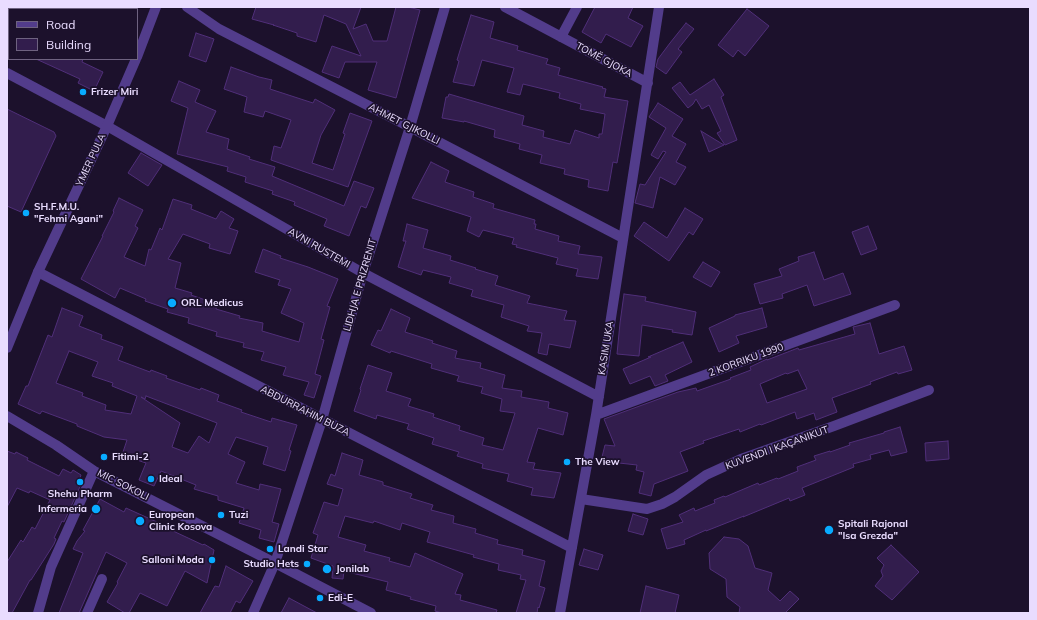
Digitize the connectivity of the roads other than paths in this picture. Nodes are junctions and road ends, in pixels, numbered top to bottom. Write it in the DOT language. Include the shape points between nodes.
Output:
graph roads {
  1 [pos="156,7"];
  2 [pos="187,7"];
  3 [pos="445,7"];
  4 [pos="505,7"];
  5 [pos="577,7"];
  6 [pos="659,7"];
  7 [pos="561,37"];
  8 [pos="138,53"];
  9 [pos="135,60"];
  10 [pos="7,72"];
  11 [pos="648,83"];
  12 [pos="107,126"];
  13 [pos="410,127"];
  14 [pos="623,238"];
  15 [pos="38,272"];
  16 [pos="363,273"];
  17 [pos="895,305"];
  18 [pos="7,348"];
  19 [pos="929,390"];
  20 [pos="599,397"];
  21 [pos="596,415"];
  22 [pos="7,416"];
  23 [pos="322,420"];
  24 [pos="94,471"];
  25 [pos="581,499"];
  26 [pos="572,548"];
  27 [pos="275,563"];
  28 [pos="102,579"];
  29 [pos="38,613"];
  30 [pos="87,613"];
  31 [pos="253,613"];
  32 [pos="371,613"];
  33 [pos="560,613"];
  1 -- 8 [label="street, YMER PULA"];
  2 -- 13 [label="street, AHMET GJIKOLLI" via="219,29"];
  3 -- 13 [label="street, LIDHJA E PRIZRENIT"];
  4 -- 7 [label="street, TOMË GJOKA"];
  5 -- 7 [label="street"];
  6 -- 11 [label="street, KASIM UKA"];
  7 -- 11 [label="street, TOMË GJOKA"];
  9 -- 12 [label="street, YMER PULA"];
  10 -- 12 [label="street, AVNI RUSTEMI"];
  11 -- 14 [label="street, KASIM UKA"];
  12 -- 15 [label="street, YMER PULA"];
  12 -- 16 [label="street, AVNI RUSTEMI"];
  13 -- 14 [label="street, AHMET GJIKOLLI"];
  13 -- 16 [label="street, LIDHJA E PRIZRENIT"];
  14 -- 20 [label="street, KASIM UKA"];
  15 -- 18 [label="street, YMER PULA"];
  15 -- 23 [label="street, ABDURRAHIM BUZA"];
  16 -- 20 [label="street, AVNI RUSTEMI"];
  16 -- 23 [label="street, LIDHJA E PRIZRENIT"];
  17 -- 21 [label="street, 2 KORRIKU 1990"];
  19 -- 25 [label="street, KUVENDI I KAÇANIKUT" via="741,459 706,475 662,504 647,509"];
  20 -- 21 [label="street, KASIM UKA"];
  21 -- 25 [label="street, KASIM UKA"];
  22 -- 24 [label="street, MIC SOKOLI"];
  23 -- 26 [label="street, ABDURRAHIM BUZA"];
  23 -- 27 [label="street, LIDHJA E PRIZRENIT"];
  24 -- 27 [label="street, MIC SOKOLI"];
  24 -- 29 [label="street" via="51,566"];
  25 -- 26 [label="street, KASIM UKA"];
  26 -- 33 [label="street, KASIM UKA"];
  27 -- 31 [label="street, LIDHJA E PRIZRENIT"];
  27 -- 32 [label="street, MIC SOKOLI"];
  28 -- 30 [label="street"];
}
